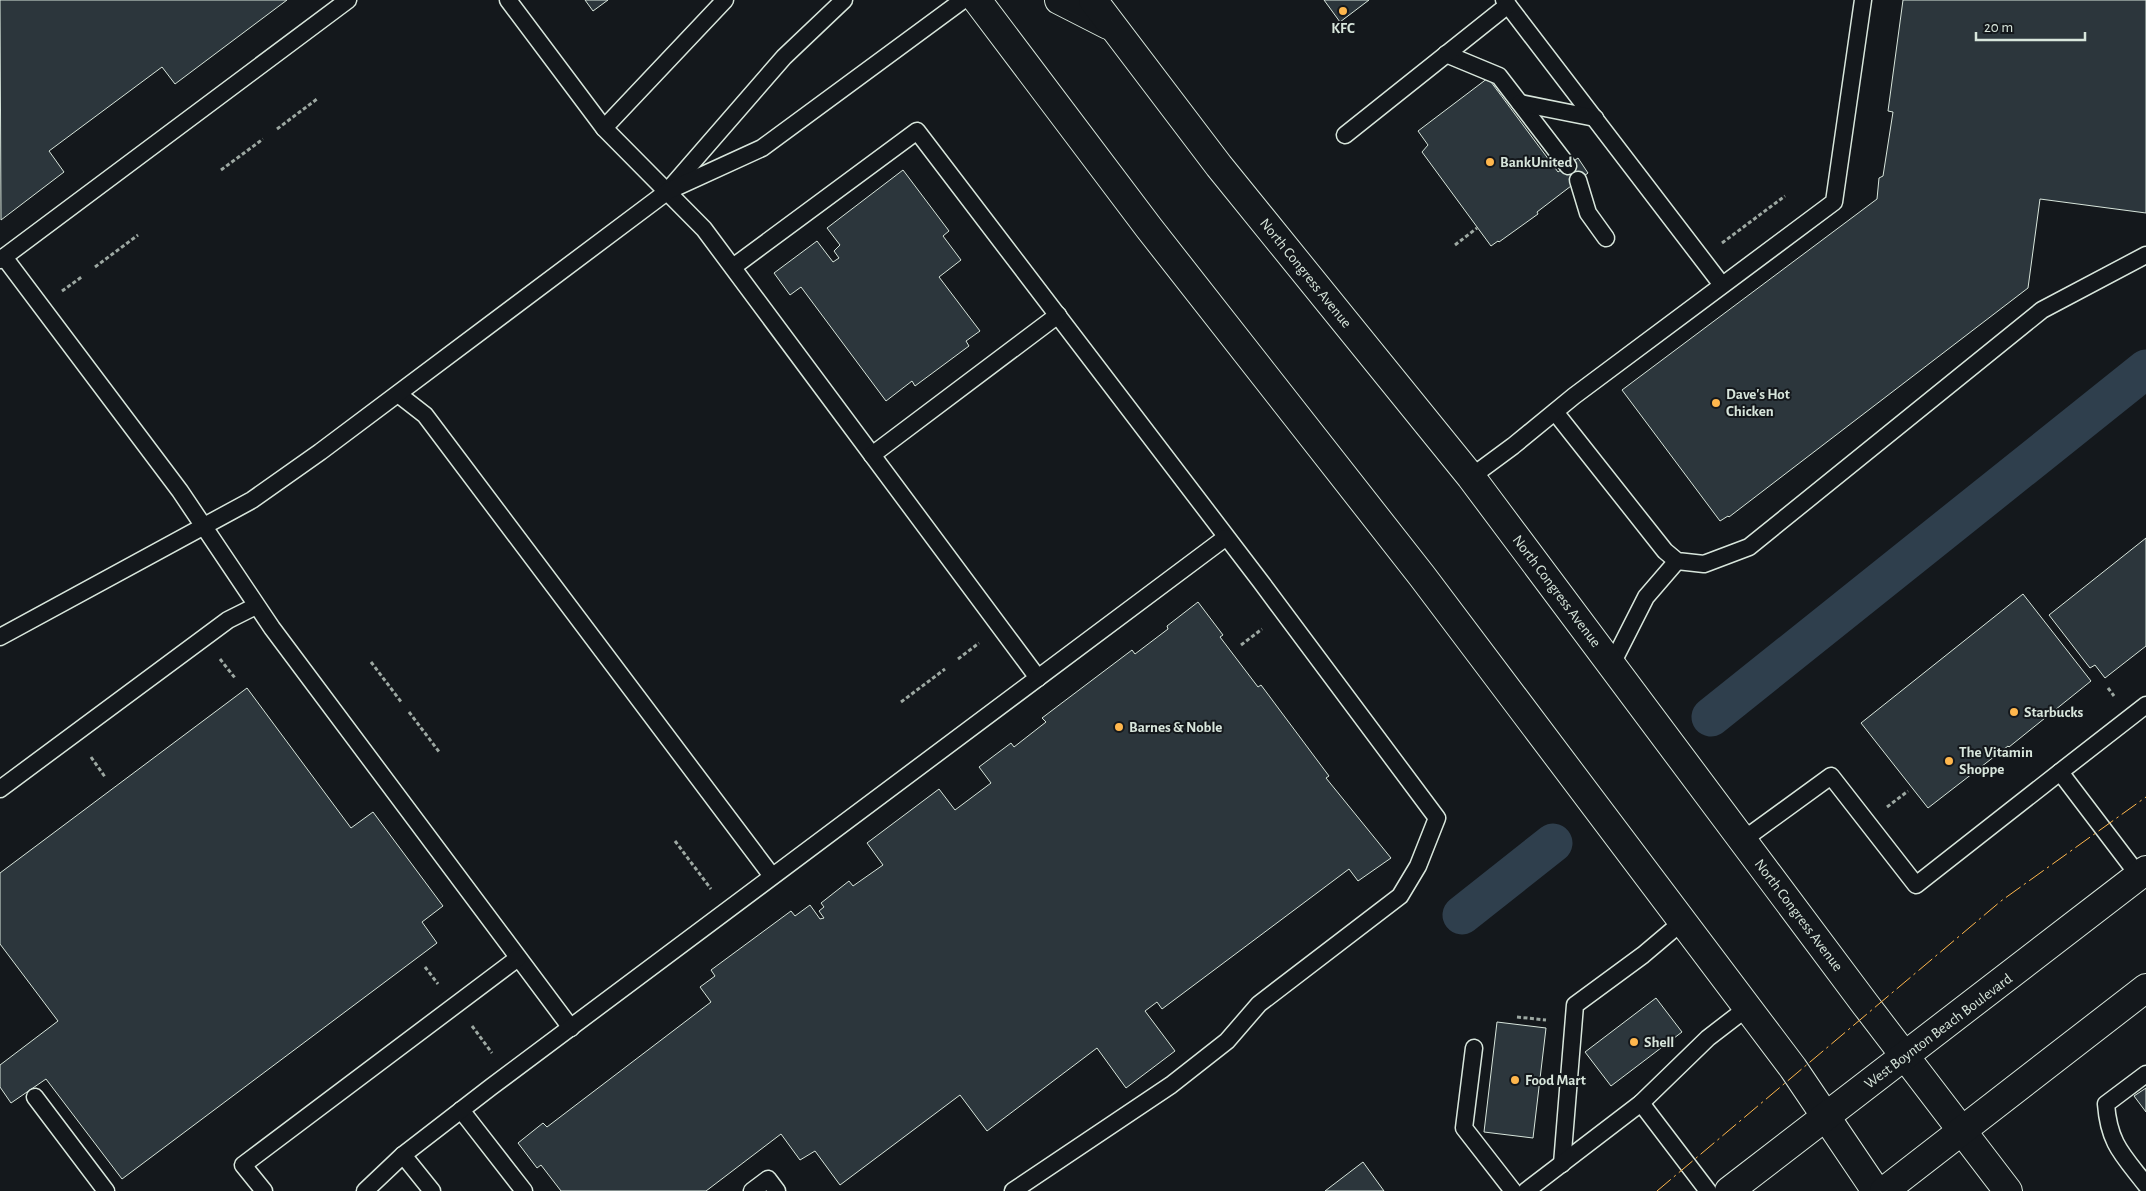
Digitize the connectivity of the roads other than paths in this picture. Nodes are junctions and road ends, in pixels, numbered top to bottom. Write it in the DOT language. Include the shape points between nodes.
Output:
graph roads {
  1 [pos="348,0"];
  2 [pos="508,0"];
  3 [pos="725,0"];
  4 [pos="844,0"];
  5 [pos="963,0"];
  6 [pos="977,0"];
  7 [pos="1059,0"];
  8 [pos="1093,0"];
  9 [pos="1863,0"];
  10 [pos="1506,2"];
  11 [pos="1114,28"];
  12 [pos="1446,54"];
  13 [pos="1520,103"];
  14 [pos="1595,118"];
  15 [pos="604,128"];
  16 [pos="1345,134"];
  17 [pos="1568,166"];
  18 [pos="1578,180"];
  19 [pos="668,191"];
  20 [pos="1606,238"];
  21 [pos="2146,255"];
  22 [pos="2,258"];
  23 [pos="733,267"];
  24 [pos="1722,285"];
  25 [pos="1058,315"];
  26 [pos="398,394"];
  27 [pos="1555,412"];
  28 [pos="872,455"];
  29 [pos="1471,477"];
  30 [pos="203,528"];
  31 [pos="1226,538"];
  32 [pos="1677,561"];
  33 [pos="256,606"];
  34 [pos="0,637"];
  35 [pos="1612,664"];
  36 [pos="1038,678"];
  37 [pos="2146,705"];
  38 [pos="2060,772"];
  39 [pos="0,789"];
  40 [pos="1743,840"];
  41 [pos="2142,873"];
  42 [pos="772,876"];
  43 [pos="1682,922"];
  44 [pos="518,958"];
  45 [pos="2146,988"];
  46 [pos="1747,1008"];
  47 [pos="571,1028"];
  48 [pos="1474,1048"];
  49 [pos="1904,1057"];
  50 [pos="2146,1074"];
  51 [pos="35,1097"];
  52 [pos="1641,1104"];
  53 [pos="461,1110"];
  54 [pos="1825,1116"];
  55 [pos="1961,1130"];
  56 [pos="403,1155"];
  57 [pos="1562,1164"];
  58 [pos="2146,1185"];
  59 [pos="106,1191"];
  60 [pos="264,1191"];
  61 [pos="365,1191"];
  62 [pos="432,1191"];
  63 [pos="524,1191"];
  64 [pos="752,1191"];
  65 [pos="777,1191"];
  66 [pos="1013,1191"];
  67 [pos="1513,1191"];
  68 [pos="1526,1191"];
  69 [pos="1708,1191"];
  70 [pos="1729,1191"];
  71 [pos="1876,1191"];
  72 [pos="1884,1191"];
  73 [pos="2008,1191"];
  1 -- 22 [label="lane"];
  2 -- 15 [label="lane"];
  3 -- 15 [label="lane"];
  4 -- 19 [label="lane" via="784,57"];
  5 -- 19 [label="lane" via="762,148"];
  6 -- 43 [label="main road" via="1149,228 1422,576"];
  7 -- 11 [label="main road"];
  8 -- 11 [label="main road, North Congress Avenue"];
  9 -- 24 [label="lane" via="1834,202"];
  10 -- 12 [label="lane"];
  10 -- 14 [label="lane"];
  11 -- 29 [label="main road, North Congress Avenue" via="1219,166"];
  12 -- 13 [label="lane" via="1499,76"];
  12 -- 16 [label="lane"];
  13 -- 14 [label="lane"];
  13 -- 17 [label="lane"];
  14 -- 24 [label="lane"];
  15 -- 19 [label="lane"];
  18 -- 20 [label="lane" via="1588,213"];
  19 -- 23 [label="lane" via="704,229"];
  19 -- 26 [label="lane"];
  21 -- 32 [label="lane" via="2042,310 1749,547 1704,564"];
  22 -- 30 [label="lane" via="180,491"];
  23 -- 25 [label="lane" via="916,131"];
  23 -- 28 [label="lane"];
  24 -- 27 [label="lane"];
  25 -- 28 [label="lane"];
  25 -- 31 [label="lane"];
  26 -- 30 [label="lane" via="252,500"];
  26 -- 42 [label="lane" via="425,415"];
  27 -- 29 [label="lane"];
  27 -- 32 [label="lane" via="1665,551"];
  28 -- 36 [label="lane"];
  29 -- 35 [label="main road, North Congress Avenue"];
  30 -- 33 [label="lane"];
  30 -- 34 [label="lane"];
  31 -- 36 [label="lane"];
  31 -- 66 [label="lane" via="1437,818 1418,866 1400,896 1259,1004 1227,1041 1171,1085"];
  32 -- 35 [label="lane" via="1646,597"];
  33 -- 39 [label="lane" via="228,620"];
  33 -- 44 [label="lane"];
  35 -- 40 [label="main road, North Congress Avenue"];
  36 -- 42 [label="lane"];
  37 -- 38 [label="lane"];
  38 -- 40 [label="lane" via="1916,886 1831,776"];
  38 -- 41 [label="lane"];
  40 -- 49 [label="main road, North Congress Avenue"];
  41 -- 49 [label="main road, West Boynton Beach Boulevard"];
  42 -- 47 [label="lane"];
  43 -- 46 [label="main road"];
  43 -- 57 [label="lane" via="1644,955 1575,1005"];
  44 -- 47 [label="lane"];
  44 -- 60 [label="lane" via="243,1165"];
  45 -- 55 [label="main road"];
  46 -- 52 [label="lane" via="1708,1038"];
  46 -- 54 [label="main road"];
  47 -- 53 [label="lane"];
  48 -- 67 [label="lane" via="1464,1128"];
  49 -- 54 [label="main road, West Boynton Beach Boulevard"];
  49 -- 55 [label="main road, North Congress Avenue"];
  50 -- 58 [label="lane" via="2106,1104 2107,1124 2114,1142"];
  51 -- 59 [label="lane"];
  52 -- 57 [label="lane"];
  52 -- 69 [label="lane"];
  53 -- 56 [label="lane"];
  53 -- 63 [label="lane"];
  54 -- 70 [label="main road, West Boynton Beach Boulevard"];
  54 -- 71 [label="main road"];
  55 -- 72 [label="main road"];
  55 -- 73 [label="main road, North Congress Avenue"];
  56 -- 61 [label="lane"];
  56 -- 62 [label="lane"];
  57 -- 68 [label="lane"];
  64 -- 65 [label="lane" via="768,1179"];
}
